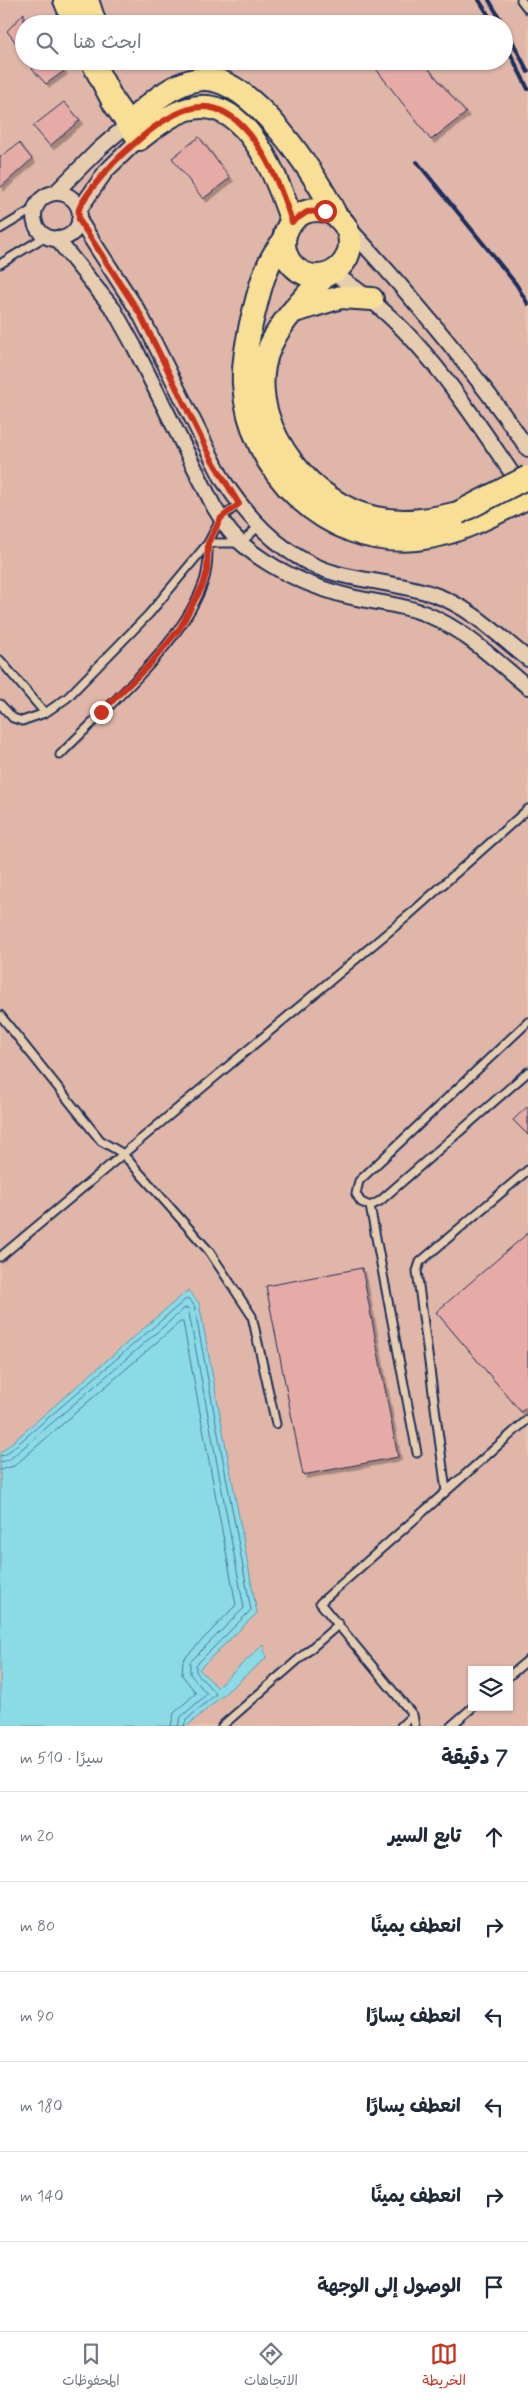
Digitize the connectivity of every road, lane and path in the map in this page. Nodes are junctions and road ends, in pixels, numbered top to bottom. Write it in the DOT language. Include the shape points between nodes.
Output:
graph roads {
  1 [pos="521,0"];
  2 [pos="71,7"];
  3 [pos="528,9"];
  4 [pos="82,15"];
  5 [pos="97,70"];
  6 [pos="113,70"];
  7 [pos="138,128"];
  8 [pos="55,193"];
  9 [pos="35,208"];
  10 [pos="79,215"];
  11 [pos="340,220"];
  12 [pos="0,229"];
  13 [pos="288,231"];
  14 [pos="51,237"];
  15 [pos="0,264"];
  16 [pos="329,274"];
  17 [pos="372,299"];
  18 [pos="292,312"];
  19 [pos="528,449"];
  20 [pos="528,477"];
  21 [pos="528,496"];
  22 [pos="239,504"];
  23 [pos="221,518"];
  24 [pos="461,521"];
  25 [pos="259,526"];
  26 [pos="208,543"];
  27 [pos="241,543"];
  28 [pos="528,659"];
  29 [pos="0,660"];
  30 [pos="528,687"];
  31 [pos="0,704"];
  32 [pos="45,713"];
  33 [pos="60,755"];
  34 [pos="528,809"];
  35 [pos="0,1015"];
  36 [pos="528,1022"];
  37 [pos="528,1072"];
  38 [pos="122,1153"];
  39 [pos="528,1170"];
  40 [pos="370,1206"];
  41 [pos="0,1257"];
  42 [pos="528,1419"];
  43 [pos="276,1424"];
  44 [pos="417,1454"];
  45 [pos="446,1491"];
  46 [pos="339,1624"];
  47 [pos="528,1660"];
  48 [pos="513,1673"];
  49 [pos="468,1711"];
  50 [pos="413,1715"];
  51 [pos="222,1726"];
  52 [pos="401,1726"];
  53 [pos="415,1726"];
  54 [pos="451,1726"];
  1 -- 3 [label="lane"];
  2 -- 4 [label="main road"];
  5 -- 7 [label="main road" via="114,103"];
  6 -- 7 [label="main road"];
  7 -- 8 [label="street" via="99,149"];
  7 -- 10 [label="street"];
  7 -- 11 [label="main road" via="164,95 193,80 216,80 231,85 257,106 300,156"];
  7 -- 13 [label="main road" via="188,109 213,108 240,123 264,155"];
  8 -- 9 [label="street" via="41,199"];
  8 -- 10 [label="street" via="70,197"];
  9 -- 12 [label="lane"];
  9 -- 14 [label="street" via="36,224"];
  10 -- 14 [label="street" via="71,234"];
  10 -- 22 [label="street" via="140,314 211,458"];
  11 -- 13 [label="main road" via="325,211 313,210 301,214"];
  11 -- 16 [label="main road" via="351,239 351,248 344,263"];
  11 -- 19 [label="street" via="383,265 467,365"];
  13 -- 16 [label="main road" via="286,254 299,271 312,276"];
  13 -- 24 [label="main road" via="267,270 245,357 244,385 249,414 257,442 273,469 310,509 355,532 386,539 414,540 440,536"];
  14 -- 15 [label="lane"];
  14 -- 23 [label="street" via="114,310"];
  16 -- 17 [label="street"];
  16 -- 18 [label="main road"];
  17 -- 18 [label="main road" via="341,297"];
  17 -- 21 [label="street" via="404,329 476,421"];
  18 -- 24 [label="main road" via="269,351 264,366 263,389 277,437 304,478 351,510 375,518"];
  20 -- 24 [label="main road, bridge"];
  21 -- 24 [label="main road"];
  22 -- 23 [label="lane"];
  22 -- 25 [label="street"];
  23 -- 26 [label="lane"];
  23 -- 27 [label="street"];
  25 -- 27 [label="lane"];
  25 -- 28 [label="street" via="293,553 336,573 416,589 457,605"];
  26 -- 27 [label="lane"];
  26 -- 32 [label="lane" via="128,636 67,698"];
  26 -- 33 [label="lane" via="203,585 180,628 150,664"];
  27 -- 30 [label="street" via="277,567 324,590 411,609 438,620 484,650"];
  29 -- 32 [label="lane"];
  31 -- 32 [label="lane" via="18,720 28,720"];
  34 -- 38 [label="lane" via="410,914"];
  35 -- 38 [label="lane" via="101,1141"];
  36 -- 40 [label="lane" via="359,1181 357,1197"];
  37 -- 40 [label="lane" via="387,1195"];
  38 -- 41 [label="lane"];
  38 -- 43 [label="lane" via="209,1251 247,1306"];
  39 -- 45 [label="lane" via="420,1262 417,1271"];
  40 -- 44 [label="lane"];
  42 -- 45 [label="lane"];
  45 -- 46 [label="lane" via="320,1603"];
  46 -- 50 [label="lane"];
  46 -- 51 [label="lane"];
  47 -- 48 [label="lane"];
  49 -- 54 [label="lane"];
  50 -- 52 [label="lane"];
  50 -- 53 [label="lane"];
}
